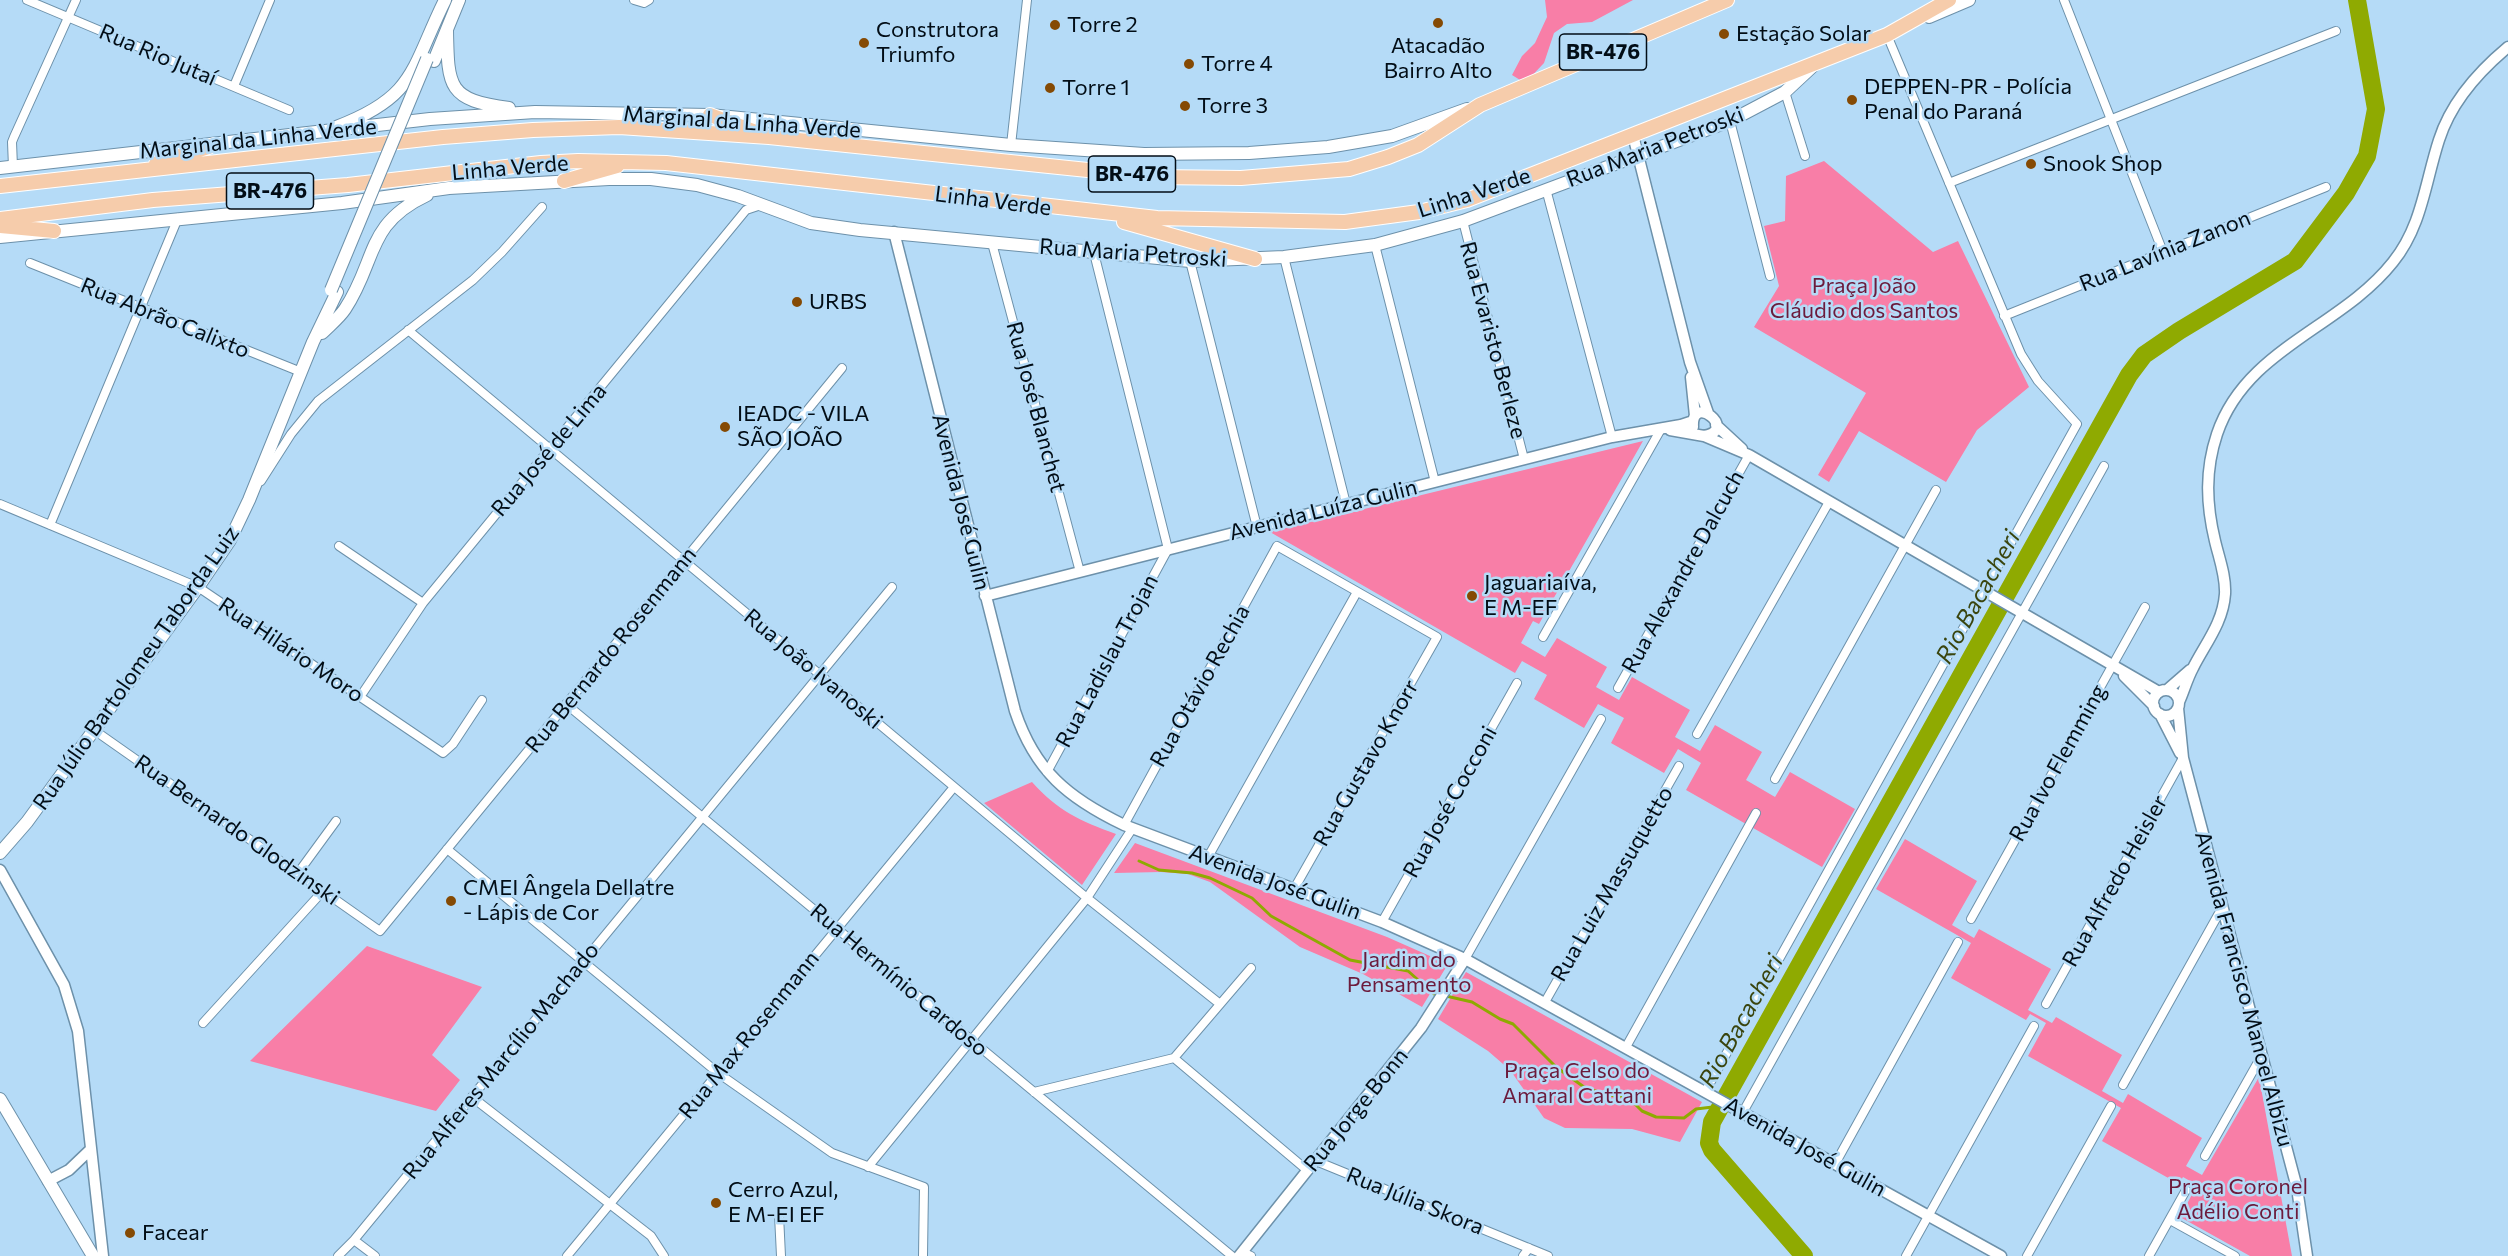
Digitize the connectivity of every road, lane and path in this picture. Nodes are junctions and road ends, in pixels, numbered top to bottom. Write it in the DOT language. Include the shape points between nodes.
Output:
graph roads {
  1 [pos="27,0"];
  2 [pos="76,0"];
  3 [pos="270,0"];
  4 [pos="445,0"];
  5 [pos="452,0"];
  6 [pos="459,0"];
  7 [pos="1027,0"];
  8 [pos="1727,0"];
  9 [pos="1949,0"];
  10 [pos="1969,0"];
  11 [pos="2064,0"];
  12 [pos="69,18"];
  13 [pos="447,30"];
  14 [pos="2336,31"];
  15 [pos="1887,35"];
  16 [pos="2508,47"];
  17 [pos="430,60"];
  18 [pos="1817,62"];
  19 [pos="234,86"];
  20 [pos="1785,92"];
  21 [pos="1480,105"];
  22 [pos="289,110"];
  23 [pos="535,112"];
  24 [pos="710,115"];
  25 [pos="2111,119"];
  26 [pos="1730,121"];
  27 [pos="319,133"];
  28 [pos="1633,135"];
  29 [pos="769,137"];
  30 [pos="214,145"];
  31 [pos="1011,145"];
  32 [pos="1638,155"];
  33 [pos="1805,156"];
  34 [pos="630,162"];
  35 [pos="13,167"];
  36 [pos="0,168"];
  37 [pos="129,173"];
  38 [pos="564,181"];
  39 [pos="0,182"];
  40 [pos="37,182"];
  41 [pos="1949,183"];
  42 [pos="0,186"];
  43 [pos="2326,187"];
  44 [pos="449,188"];
  45 [pos="1546,189"];
  46 [pos="738,196"];
  47 [pos="761,206"];
  48 [pos="542,207"];
  49 [pos="746,210"];
  50 [pos="1087,212"];
  51 [pos="178,218"];
  52 [pos="0,219"];
  53 [pos="1462,221"];
  54 [pos="0,226"];
  55 [pos="54,231"];
  56 [pos="894,232"];
  57 [pos="0,237"];
  58 [pos="992,243"];
  59 [pos="1375,245"];
  60 [pos="2163,252"];
  61 [pos="1094,253"];
  62 [pos="1284,257"];
  63 [pos="1254,259"];
  64 [pos="1190,261"];
  65 [pos="30,263"];
  66 [pos="1770,276"];
  67 [pos="141,308"];
  68 [pos="2004,316"];
  69 [pos="408,330"];
  70 [pos="313,342"];
  71 [pos="1690,362"];
  72 [pos="843,368"];
  73 [pos="301,372"];
  74 [pos="1708,413"];
  75 [pos="1694,418"];
  76 [pos="1716,425"];
  77 [pos="1661,429"];
  78 [pos="1701,436"];
  79 [pos="1612,437"];
  80 [pos="550,449"];
  81 [pos="1749,455"];
  82 [pos="1524,459"];
  83 [pos="2104,466"];
  84 [pos="1434,482"];
  85 [pos="1936,490"];
  86 [pos="249,500"];
  87 [pos="1829,502"];
  88 [pos="0,504"];
  89 [pos="1346,504"];
  90 [pos="50,525"];
  91 [pos="1257,527"];
  92 [pos="339,546"];
  93 [pos="1905,546"];
  94 [pos="1168,549"];
  95 [pos="684,561"];
  96 [pos="1080,572"];
  97 [pos="198,587"];
  98 [pos="892,587"];
  99 [pos="1357,592"];
  100 [pos="1987,593"];
  101 [pos="985,596"];
  102 [pos="423,603"];
  103 [pos="2145,607"];
  104 [pos="2018,610"];
  105 [pos="1544,637"];
  106 [pos="2113,665"];
  107 [pos="2193,668"];
  108 [pos="820,675"];
  109 [pos="1517,683"];
  110 [pos="1618,688"];
  111 [pos="2163,691"];
  112 [pos="360,697"];
  113 [pos="482,700"];
  114 [pos="566,704"];
  115 [pos="2178,705"];
  116 [pos="2157,710"];
  117 [pos="1601,719"];
  118 [pos="94,730"];
  119 [pos="1697,734"];
  120 [pos="2183,758"];
  121 [pos="1679,766"];
  122 [pos="1047,772"];
  123 [pos="1775,779"];
  124 [pos="954,787"];
  125 [pos="1756,813"];
  126 [pos="703,817"];
  127 [pos="336,821"];
  128 [pos="1128,827"];
  129 [pos="447,849"];
  130 [pos="0,853"];
  131 [pos="1208,857"];
  132 [pos="0,870"];
  133 [pos="298,873"];
  134 [pos="1294,889"];
  135 [pos="323,891"];
  136 [pos="1087,898"];
  137 [pos="2223,906"];
  138 [pos="1971,919"];
  139 [pos="1382,922"];
  140 [pos="837,929"];
  141 [pos="380,931"];
  142 [pos="1958,942"];
  143 [pos="1465,960"];
  144 [pos="583,962"];
  145 [pos="1251,968"];
  146 [pos="1545,1002"];
  147 [pos="1220,1004"];
  148 [pos="2046,1004"];
  149 [pos="202,1023"];
  150 [pos="2034,1026"];
  151 [pos="972,1040"];
  152 [pos="1626,1047"];
  153 [pos="2262,1055"];
  154 [pos="1174,1058"];
  155 [pos="718,1073"];
  156 [pos="2123,1085"];
  157 [pos="1034,1092"];
  158 [pos="1709,1094"];
  159 [pos="472,1097"];
  160 [pos="0,1099"];
  161 [pos="2111,1106"];
  162 [pos="1739,1110"];
  163 [pos="91,1149"];
  164 [pos="2205,1156"];
  165 [pos="1316,1161"];
  166 [pos="1835,1164"];
  167 [pos="868,1167"];
  168 [pos="1308,1171"];
  169 [pos="48,1181"];
  170 [pos="2186,1190"];
  171 [pos="610,1204"];
  172 [pos="779,1215"];
  173 [pos="1928,1215"];
  174 [pos="2170,1220"];
  175 [pos="354,1240"];
  176 [pos="1526,1252"];
  177 [pos="1241,1255"];
  178 [pos="93,1256"];
  179 [pos="103,1256"];
  180 [pos="338,1256"];
  181 [pos="375,1256"];
  182 [pos="567,1256"];
  183 [pos="664,1256"];
  184 [pos="781,1256"];
  185 [pos="923,1256"];
  186 [pos="1548,1256"];
  187 [pos="1906,1256"];
  188 [pos="2001,1256"];
  189 [pos="2027,1256"];
  190 [pos="2149,1256"];
  191 [pos="2235,1256"];
  192 [pos="2307,1256"];
  1 -- 12 [label="street, Rua Rio Jutaí"];
  2 -- 12 [label="street"];
  3 -- 19 [label="street"];
  4 -- 27 [label="main road" via="412,75 398,92 376,110"];
  5 -- 17 [label="main road"];
  6 -- 13 [label="main road"];
  7 -- 31 [label="street"];
  8 -- 21 [label="highway, Linha Verde / BR-476"];
  9 -- 15 [label="highway, Linha Verde / BR-476"];
  10 -- 15 [label="main road"];
  11 -- 25 [label="street"];
  12 -- 19 [label="street, Rua Rio Jutaí"];
  12 -- 35 [label="street" via="12,142"];
  13 -- 17 [label="main road"];
  13 -- 23 [label="main road" via="450,76 460,94 478,103"];
  14 -- 25 [label="street"];
  15 -- 18 [label="highway, Linha Verde / BR-476"];
  15 -- 41 [label="street"];
  16 -- 107 [label="street" via="2481,70 2446,122 2423,206 2394,262 2362,294 2263,365 2241,389 2224,417 2213,446 2207,493 2223,573 2224,601 2216,628"];
  17 -- 70 [label="main road, Rua Júlio Bartolomeu Taborda Luiz"];
  18 -- 20 [label="main road, Rua Maria Petroski"];
  18 -- 28 [label="highway, Linha Verde / BR-476"];
  19 -- 22 [label="street, Rua Rio Jutaí"];
  20 -- 26 [label="main road, Rua Maria Petroski"];
  20 -- 33 [label="street"];
  21 -- 29 [label="highway, Linha Verde / BR-476" via="1418,145 1388,157 1348,169 1241,178 1146,176"];
  21 -- 31 [label="main road, Marginal da Linha Verde" via="1392,136 1328,147 1204,155"];
  23 -- 24 [label="main road, Marginal da Linha Verde"];
  23 -- 27 [label="main road, Marginal da Linha Verde" via="430,119"];
  24 -- 29 [label="highway"];
  24 -- 31 [label="main road, Marginal da Linha Verde"];
  25 -- 41 [label="street"];
  25 -- 60 [label="street"];
  26 -- 32 [label="main road, Rua Maria Petroski"];
  26 -- 66 [label="street"];
  27 -- 30 [label="main road, Marginal da Linha Verde"];
  28 -- 32 [label="street"];
  28 -- 50 [label="highway, Linha Verde / BR-476" via="1467,200 1391,216 1345,222 1134,217"];
  29 -- 37 [label="highway, Linha Verde / BR-476" via="620,127 533,130"];
  30 -- 35 [label="main road, Marginal da Linha Verde"];
  30 -- 37 [label="highway"];
  32 -- 45 [label="main road, Rua Maria Petroski"];
  32 -- 71 [label="street"];
  34 -- 38 [label="highway"];
  34 -- 50 [label="highway, Linha Verde / BR-476" via="698,166"];
  34 -- 52 [label="highway, Linha Verde / BR-476" via="541,163 348,185 153,200"];
  35 -- 36 [label="main road, Marginal da Linha Verde"];
  37 -- 40 [label="highway, Linha Verde / BR-476"];
  38 -- 44 [label="main road"];
  38 -- 46 [label="main road" via="651,179"];
  39 -- 40 [label="highway"];
  40 -- 42 [label="highway, Linha Verde / BR-476"];
  41 -- 68 [label="street"];
  43 -- 60 [label="street, Rua Lavínia Zanon"];
  44 -- 51 [label="main road, BR-476" via="342,203"];
  44 -- 70 [label="main road" via="411,203 385,225 347,305"];
  45 -- 53 [label="main road, Rua Maria Petroski"];
  45 -- 79 [label="street"];
  46 -- 47 [label="main road, Rua Maria Petroski"];
  46 -- 49 [label="street"];
  47 -- 49 [label="street"];
  47 -- 56 [label="main road, Rua Maria Petroski" via="811,223"];
  48 -- 69 [label="street" via="487,268"];
  49 -- 80 [label="street, Rua José de Lima"];
  50 -- 63 [label="highway"];
  51 -- 55 [label="main road, BR-476"];
  51 -- 67 [label="street"];
  53 -- 59 [label="main road, Rua Maria Petroski"];
  53 -- 82 [label="street, Rua Evaristo Berleze"];
  54 -- 55 [label="highway"];
  55 -- 57 [label="main road, BR-476"];
  56 -- 58 [label="main road, Rua Maria Petroski"];
  56 -- 101 [label="street, Avenida José Gulin"];
  58 -- 61 [label="main road, Rua Maria Petroski"];
  58 -- 96 [label="street, Rua José Blanchet"];
  59 -- 62 [label="main road, Rua Maria Petroski"];
  59 -- 84 [label="street"];
  60 -- 68 [label="street, Rua Lavínia Zanon"];
  61 -- 64 [label="main road, Rua Maria Petroski"];
  61 -- 94 [label="street"];
  62 -- 63 [label="main road, Rua Maria Petroski"];
  62 -- 89 [label="street"];
  63 -- 64 [label="main road, Rua Maria Petroski"];
  64 -- 91 [label="street"];
  65 -- 67 [label="street, Rua Abrão Calixto"];
  67 -- 73 [label="street, Rua Abrão Calixto"];
  67 -- 90 [label="street"];
  68 -- 100 [label="street" via="2029,367 2077,424"];
  69 -- 80 [label="street, Rua João Ivanoski"];
  69 -- 86 [label="street" via="309,410"];
  70 -- 73 [label="main road, Rua Júlio Bartolomeu Taborda Luiz"];
  71 -- 74 [label="street"];
  71 -- 75 [label="street"];
  72 -- 95 [label="street, Rua Bernardo Rosenmann"];
  73 -- 86 [label="main road, Rua Júlio Bartolomeu Taborda Luiz"];
  74 -- 75 [label="street"];
  74 -- 76 [label="street"];
  75 -- 77 [label="street, Avenida Luíza Gulin"];
  75 -- 78 [label="street" via="1693,429"];
  76 -- 78 [label="street" via="1714,432"];
  76 -- 81 [label="street, Avenida Francisco Manoel Albizu"];
  77 -- 78 [label="street, Avenida Luíza Gulin"];
  77 -- 79 [label="street, Avenida Luíza Gulin"];
  77 -- 105 [label="street"];
  78 -- 81 [label="street, Avenida Francisco Manoel Albizu"];
  79 -- 82 [label="street, Avenida Luíza Gulin"];
  80 -- 95 [label="street, Rua João Ivanoski"];
  80 -- 102 [label="street, Rua José de Lima"];
  81 -- 87 [label="street, Avenida Francisco Manoel Albizu"];
  81 -- 110 [label="street, Rua Alexandre Dalcuch"];
  82 -- 84 [label="street, Avenida Luíza Gulin"];
  83 -- 104 [label="street"];
  84 -- 89 [label="street, Avenida Luíza Gulin"];
  85 -- 93 [label="street"];
  86 -- 97 [label="main road, Rua Júlio Bartolomeu Taborda Luiz" via="230,540"];
  87 -- 93 [label="street, Avenida Francisco Manoel Albizu"];
  87 -- 119 [label="street"];
  88 -- 90 [label="street, Rua Hilário Moro"];
  89 -- 91 [label="street, Avenida Luíza Gulin"];
  90 -- 97 [label="street, Rua Hilário Moro"];
  91 -- 94 [label="street, Avenida Luíza Gulin"];
  92 -- 102 [label="street"];
  93 -- 100 [label="street, Avenida Francisco Manoel Albizu"];
  93 -- 123 [label="street"];
  94 -- 96 [label="street, Avenida Luíza Gulin"];
  94 -- 122 [label="street, Rua Ladislau Trojan"];
  95 -- 108 [label="street, Rua João Ivanoski"];
  95 -- 114 [label="street, Rua Bernardo Rosenmann"];
  96 -- 101 [label="street, Avenida Luíza Gulin"];
  97 -- 112 [label="street, Rua Hilário Moro"];
  97 -- 118 [label="main road, Rua Júlio Bartolomeu Taborda Luiz"];
  98 -- 108 [label="street, Rua Alferes Marcílio Machado"];
  99 -- 128 [label="street, Rua Otávio Rechia" via="1277,546"];
  99 -- 131 [label="street"];
  99 -- 134 [label="street, Rua Gustavo Knorr" via="1437,637"];
  100 -- 104 [label="street, Avenida Francisco Manoel Albizu"];
  100 -- 158 [label="street"];
  101 -- 122 [label="street, Avenida José Gulin" via="1019,724 1030,749"];
  102 -- 112 [label="street, Rua José de Lima"];
  103 -- 106 [label="street, Rua Ivo Flemming"];
  104 -- 106 [label="street, Avenida Francisco Manoel Albizu"];
  104 -- 162 [label="street"];
  106 -- 111 [label="street, Avenida Francisco Manoel Albizu"];
  106 -- 116 [label="street, Avenida Francisco Manoel Albizu"];
  106 -- 138 [label="street, Rua Ivo Flemming"];
  107 -- 111 [label="street"];
  107 -- 115 [label="street"];
  108 -- 124 [label="street, Rua João Ivanoski"];
  108 -- 126 [label="street, Rua Alferes Marcílio Machado"];
  109 -- 139 [label="street, Rua José Cocconi"];
  111 -- 115 [label="street" via="2174,692"];
  111 -- 116 [label="street" via="2154,698"];
  112 -- 113 [label="street, Rua Hilário Moro" via="443,753"];
  114 -- 126 [label="street, Rua Hermínio Cardoso"];
  114 -- 129 [label="street, Rua Bernardo Rosenmann"];
  115 -- 116 [label="street" via="2172,714"];
  115 -- 120 [label="street, Avenida Francisco Manoel Albizu"];
  116 -- 120 [label="street, Avenida Francisco Manoel Albizu"];
  117 -- 143 [label="street"];
  118 -- 130 [label="main road, Rua Júlio Bartolomeu Taborda Luiz"];
  118 -- 133 [label="street, Rua Bernardo Glodzinski"];
  120 -- 137 [label="street, Avenida Francisco Manoel Albizu"];
  120 -- 148 [label="street, Rua Alfredo Heisler"];
  121 -- 146 [label="street, Rua Luiz Massuquetto"];
  122 -- 128 [label="street, Avenida José Gulin" via="1088,805"];
  124 -- 136 [label="street, Rua João Ivanoski"];
  124 -- 140 [label="street, Rua Max Rosenmann"];
  125 -- 152 [label="street"];
  126 -- 140 [label="street, Rua Hermínio Cardoso"];
  126 -- 144 [label="street, Rua Alferes Marcílio Machado"];
  127 -- 133 [label="street"];
  128 -- 131 [label="street, Avenida José Gulin"];
  128 -- 136 [label="street, Rua Otávio Rechia"];
  129 -- 141 [label="street, Rua Bernardo Rosenmann"];
  129 -- 144 [label="street"];
  131 -- 134 [label="street, Avenida José Gulin"];
  132 -- 163 [label="street" via="58,972 69,999 81,1043"];
  133 -- 135 [label="street, Rua Bernardo Glodzinski"];
  134 -- 139 [label="street, Avenida José Gulin"];
  135 -- 141 [label="street, Rua Bernardo Glodzinski"];
  135 -- 149 [label="street"];
  136 -- 147 [label="street, Rua João Ivanoski"];
  136 -- 151 [label="street, Rua Otávio Rechia"];
  137 -- 153 [label="street, Avenida Francisco Manoel Albizu"];
  137 -- 156 [label="street"];
  139 -- 143 [label="street, Avenida José Gulin"];
  140 -- 151 [label="street, Rua Hermínio Cardoso"];
  140 -- 155 [label="street, Rua Max Rosenmann"];
  142 -- 166 [label="street"];
  143 -- 146 [label="street, Avenida José Gulin"];
  143 -- 165 [label="street, Rua Jorge Bonn" via="1421,1028"];
  144 -- 155 [label="street"];
  144 -- 159 [label="street, Rua Alferes Marcílio Machado"];
  145 -- 147 [label="street"];
  146 -- 152 [label="street, Avenida José Gulin"];
  147 -- 154 [label="street"];
  150 -- 173 [label="street"];
  151 -- 157 [label="street, Rua Hermínio Cardoso"];
  151 -- 167 [label="street, Rua Otávio Rechia"];
  152 -- 158 [label="street, Avenida José Gulin"];
  153 -- 164 [label="street"];
  153 -- 192 [label="street, Avenida Francisco Manoel Albizu" via="2299,1198"];
  154 -- 157 [label="street"];
  154 -- 168 [label="street"];
  155 -- 167 [label="street" via="818,1144"];
  155 -- 171 [label="street, Rua Max Rosenmann"];
  157 -- 177 [label="street, Rua Hermínio Cardoso"];
  158 -- 162 [label="street, Avenida José Gulin"];
  159 -- 171 [label="street"];
  159 -- 175 [label="street, Rua Alferes Marcílio Machado"];
  160 -- 169 [label="main road"];
  161 -- 189 [label="street"];
  162 -- 166 [label="street, Avenida José Gulin"];
  163 -- 169 [label="street" via="69,1170"];
  163 -- 179 [label="street"];
  165 -- 168 [label="street, Rua Jorge Bonn"];
  165 -- 176 [label="street, Rua Júlia Skora"];
  166 -- 173 [label="street, Avenida José Gulin"];
  167 -- 185 [label="street" via="924,1187"];
  168 -- 177 [label="street, Rua Jorge Bonn"];
  169 -- 178 [label="main road"];
  170 -- 174 [label="street"];
  171 -- 182 [label="street, Rua Max Rosenmann"];
  171 -- 183 [label="street" via="651,1236"];
  172 -- 184 [label="street"];
  173 -- 187 [label="street"];
  173 -- 188 [label="street, Avenida José Gulin"];
  174 -- 190 [label="street"];
  174 -- 191 [label="street"];
  175 -- 180 [label="street, Rua Alferes Marcílio Machado"];
  175 -- 181 [label="street"];
  176 -- 186 [label="street, Rua Júlia Skora"];
}
